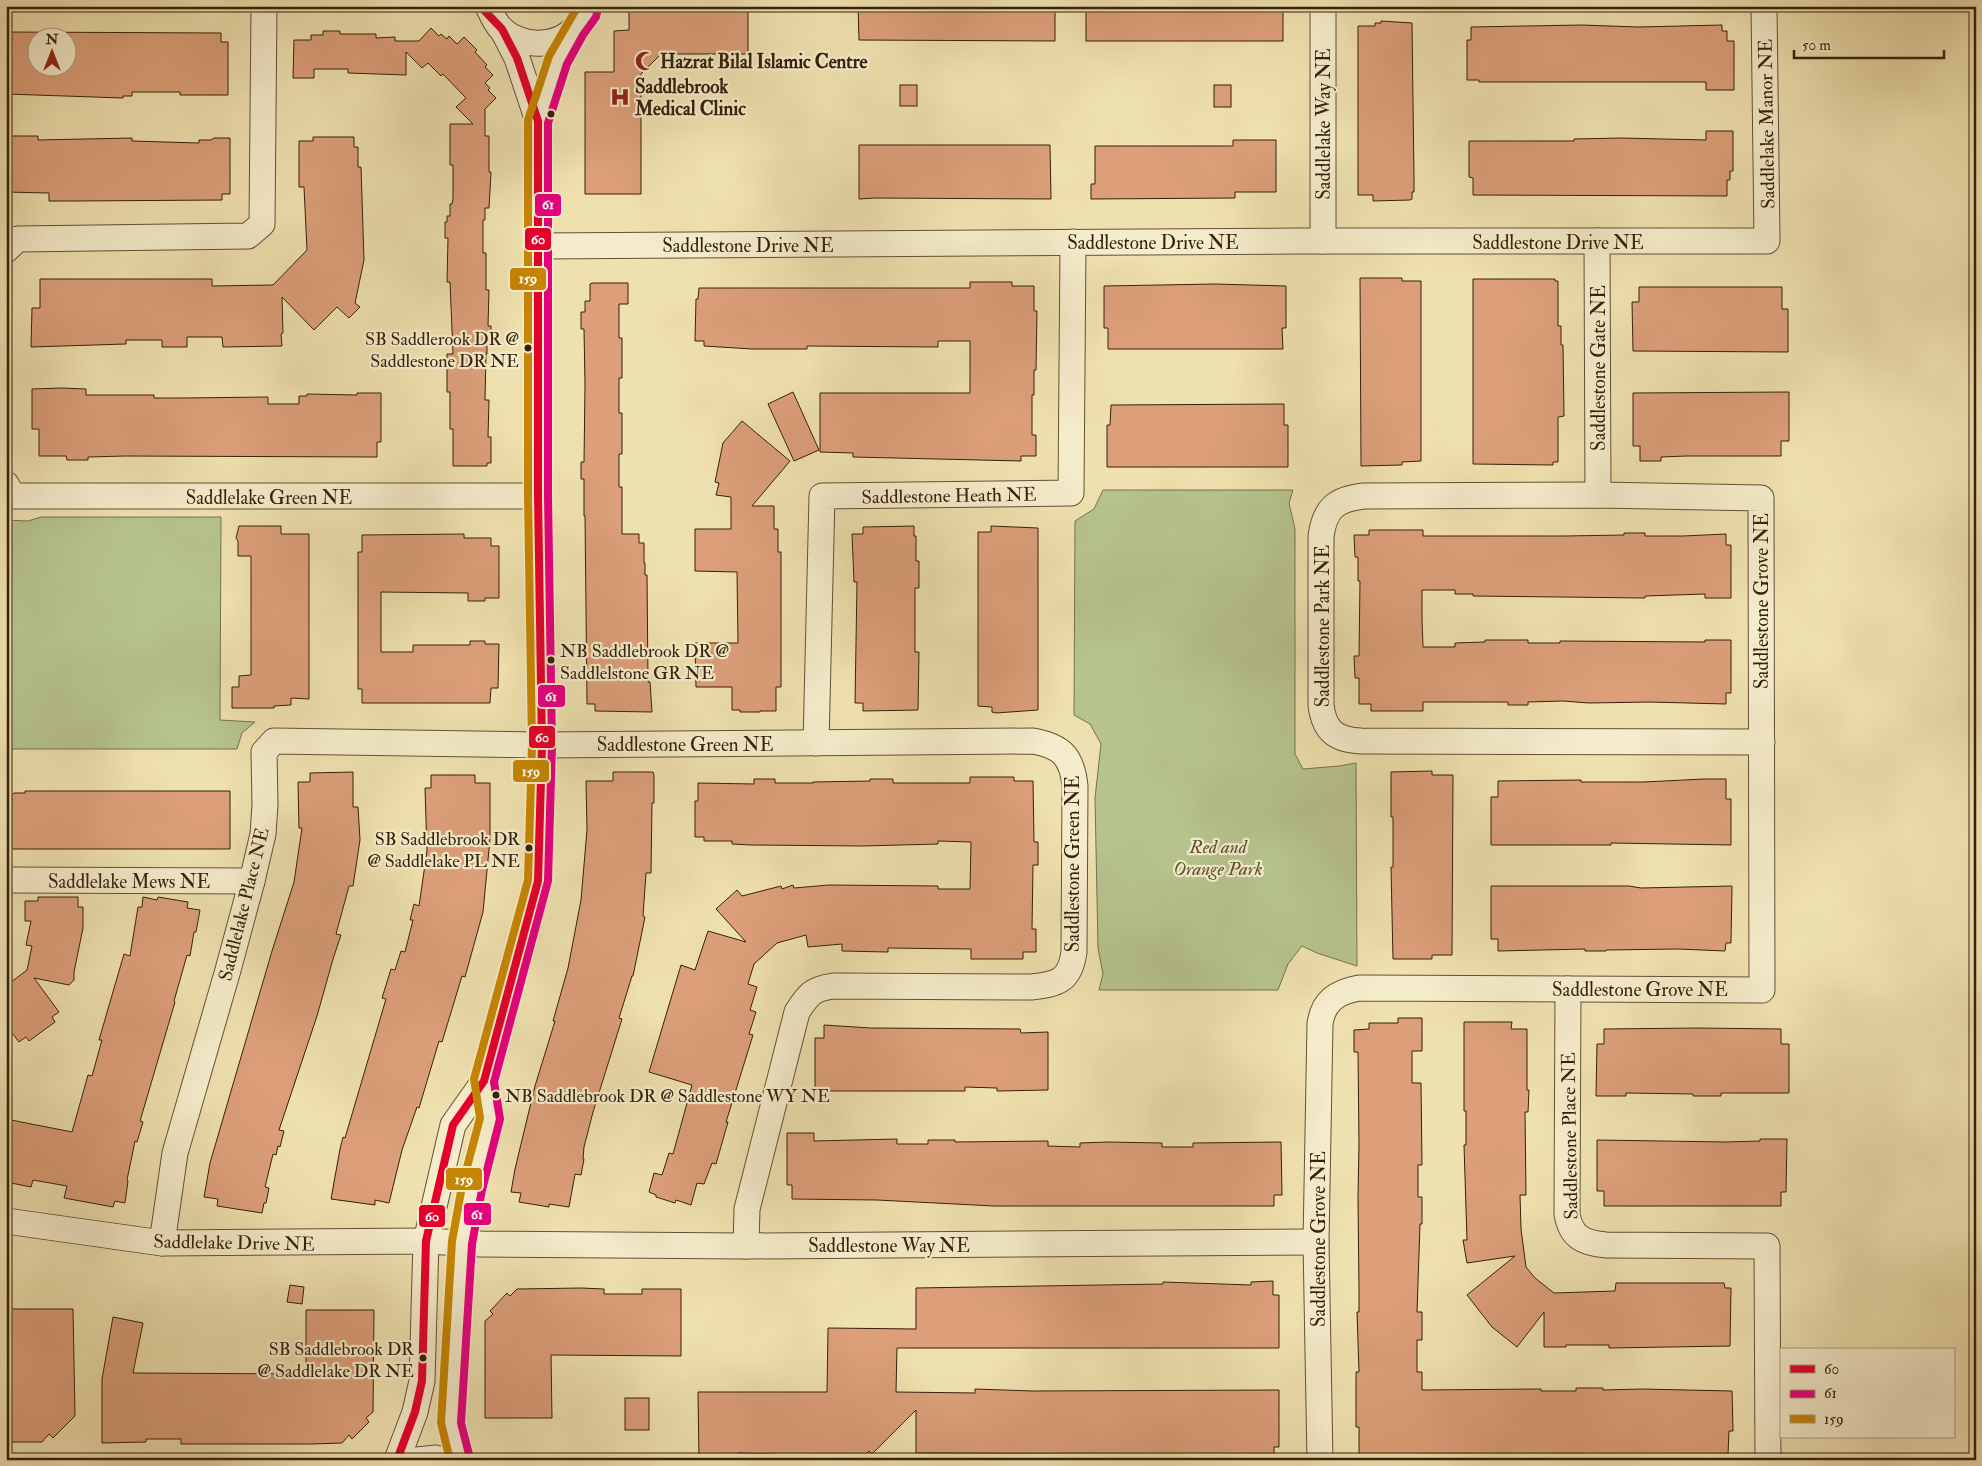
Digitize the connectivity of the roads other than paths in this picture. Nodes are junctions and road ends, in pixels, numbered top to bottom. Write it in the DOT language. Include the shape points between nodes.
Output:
graph roads {
  1 [pos="264,6"];
  2 [pos="588,6"];
  3 [pos="1323,6"];
  4 [pos="1764,6"];
  5 [pos="491,15"];
  6 [pos="574,30"];
  7 [pos="538,121"];
  8 [pos="1597,241"];
  9 [pos="1073,242"];
  10 [pos="1323,242"];
  11 [pos="1767,242"];
  12 [pos="539,246"];
  13 [pos="6,250"];
  14 [pos="6,484"];
  15 [pos="538,496"];
  16 [pos="1598,496"];
  17 [pos="1762,742"];
  18 [pos="816,743"];
  19 [pos="542,745"];
  20 [pos="6,880"];
  21 [pos="252,881"];
  22 [pos="1568,989"];
  23 [pos="484,1081"];
  24 [pos="6,1221"];
  25 [pos="426,1241"];
  26 [pos="1316,1242"];
  27 [pos="162,1243"];
  28 [pos="462,1243"];
  29 [pos="746,1246"];
  30 [pos="397,1460"];
  31 [pos="417,1460"];
  32 [pos="441,1460"];
  33 [pos="460,1460"];
  34 [pos="1320,1460"];
  35 [pos="1768,1460"];
  1 -- 13 [label="street" via="262,224 248,236 18,240"];
  2 -- 6 [label="street"];
  3 -- 10 [label="street, Saddlelake Way NE"];
  4 -- 11 [label="street, Saddlelake Manor NE"];
  5 -- 6 [label="street" via="518,40 538,44 557,41"];
  5 -- 7 [label="street" via="517,58"];
  6 -- 7 [label="street" via="558,60"];
  7 -- 12 [label="street"];
  8 -- 10 [label="street, Saddlestone Drive NE"];
  8 -- 11 [label="street, Saddlestone Drive NE"];
  8 -- 16 [label="street, Saddlestone Gate NE"];
  9 -- 10 [label="street, Saddlestone Drive NE"];
  9 -- 12 [label="street, Saddlestone Drive NE"];
  9 -- 18 [label="street, Saddlestone Heath NE" via="1071,493 822,496"];
  12 -- 15 [label="street"];
  14 -- 15 [label="street, Saddlelake Green NE" via="13,496"];
  15 -- 19 [label="street"];
  16 -- 17 [label="street, Saddlestone Grove NE" via="1761,498"];
  16 -- 17 [label="street, Saddlestone Park NE" via="1364,496 1342,500 1333,506 1323,524 1321,536 1321,705 1325,724 1332,732 1351,741"];
  17 -- 22 [label="street, Saddlestone Grove NE" via="1762,990"];
  18 -- 19 [label="street, Saddlestone Green NE"];
  18 -- 29 [label="street, Saddlestone Green NE" via="1033,741 1057,748 1070,764 1075,786 1072,963 1063,980 1031,987 833,986 810,993 797,1012 747,1209"];
  19 -- 21 [label="street, Saddlelake Place NE" via="274,741 264,752 263,834"];
  19 -- 23 [label="street" via="538,881"];
  20 -- 21 [label="street, Saddlelake Mews NE"];
  21 -- 27 [label="street, Saddlelake Place NE" via="175,1153"];
  22 -- 26 [label="street, Saddlestone Grove NE" via="1359,988 1341,992 1326,1005 1320,1024"];
  22 -- 35 [label="street, Saddlestone Place NE" via="1569,1225 1577,1236 1587,1242 1606,1245 1767,1246"];
  23 -- 25 [label="street" via="453,1125"];
  23 -- 28 [label="street" via="490,1118"];
  24 -- 27 [label="street, Saddlelake Drive NE"];
  25 -- 27 [label="street, Saddlelake Drive NE"];
  25 -- 28 [label="street, Saddlelake Drive NE"];
  25 -- 30 [label="street" via="422,1381 415,1412"];
  26 -- 29 [label="street, Saddlestone Way NE"];
  26 -- 34 [label="street, Saddlestone Grove NE"];
  28 -- 29 [label="street, Saddlestone Way NE"];
  28 -- 33 [label="street" via="451,1424"];
  31 -- 32 [label="street"];
}
